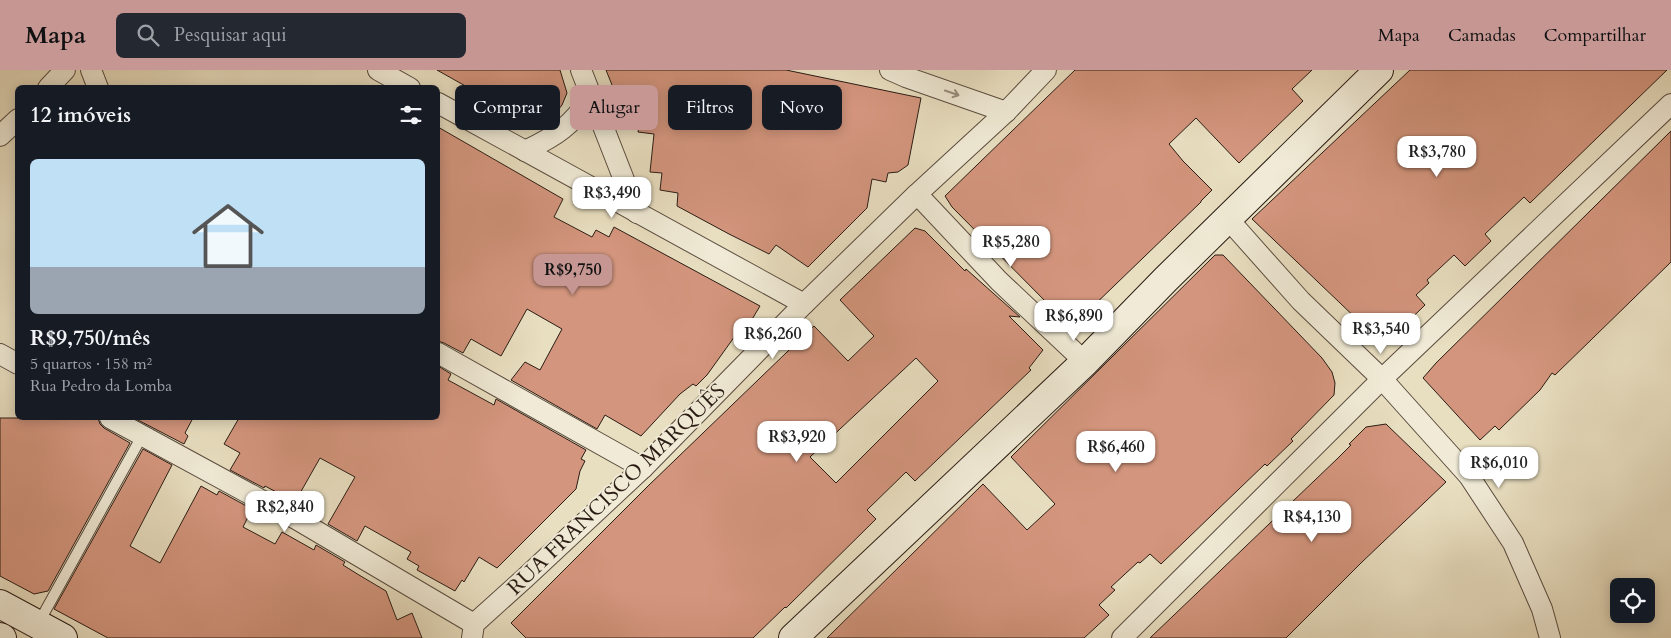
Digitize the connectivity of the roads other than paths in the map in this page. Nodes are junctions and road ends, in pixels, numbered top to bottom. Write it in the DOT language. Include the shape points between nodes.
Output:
graph roads {
  1 [pos="66,70"];
  2 [pos="91,70"];
  3 [pos="378,70"];
  4 [pos="581,70"];
  5 [pos="890,70"];
  6 [pos="1046,70"];
  7 [pos="1379,70"];
  8 [pos="51,85"];
  9 [pos="97,85"];
  10 [pos="405,85"];
  11 [pos="587,85"];
  12 [pos="440,104"];
  13 [pos="1671,104"];
  14 [pos="1006,112"];
  15 [pos="15,122"];
  16 [pos="570,124"];
  17 [pos="605,130"];
  18 [pos="0,136"];
  19 [pos="525,151"];
  20 [pos="917,194"];
  21 [pos="637,213"];
  22 [pos="1228,219"];
  23 [pos="804,304"];
  24 [pos="0,354"];
  25 [pos="440,354"];
  26 [pos="15,362"];
  27 [pos="1085,362"];
  28 [pos="1382,379"];
  29 [pos="114,420"];
  30 [pos="142,436"];
  31 [pos="643,468"];
  32 [pos="0,604"];
  33 [pos="38,625"];
  34 [pos="473,631"];
  35 [pos="63,638"];
  36 [pos="793,638"];
  37 [pos="1122,638"];
  38 [pos="1550,638"];
  1 -- 8 [label="street"];
  2 -- 9 [label="street"];
  3 -- 10 [label="street"];
  4 -- 11 [label="street"];
  5 -- 14 [label="street, one-way"];
  6 -- 14 [label="street, RUA FRANCISCO MARQUÊS"];
  7 -- 22 [label="main road"];
  12 -- 19 [label="street"];
  13 -- 28 [label="street"];
  14 -- 20 [label="street, RUA FRANCISCO MARQUÊS"];
  15 -- 18 [label="street"];
  16 -- 19 [label="street" via="548,140"];
  17 -- 21 [label="street"];
  19 -- 21 [label="street"];
  20 -- 23 [label="street, RUA FRANCISCO MARQUÊS"];
  20 -- 27 [label="street" via="999,281"];
  21 -- 23 [label="street"];
  22 -- 27 [label="main road"];
  22 -- 28 [label="street" via="1301,301"];
  23 -- 31 [label="street, RUA FRANCISCO MARQUÊS"];
  24 -- 26 [label="street"];
  25 -- 31 [label="street"];
  27 -- 36 [label="main road"];
  28 -- 37 [label="street"];
  28 -- 38 [label="street" via="1469,476 1513,543 1542,610"];
  29 -- 30 [label="street"];
  30 -- 33 [label="lane"];
  30 -- 34 [label="street" via="296,519"];
  31 -- 34 [label="street, RUA FRANCISCO MARQUÊS"];
  32 -- 33 [label="main road"];
  33 -- 35 [label="main road"];
}
